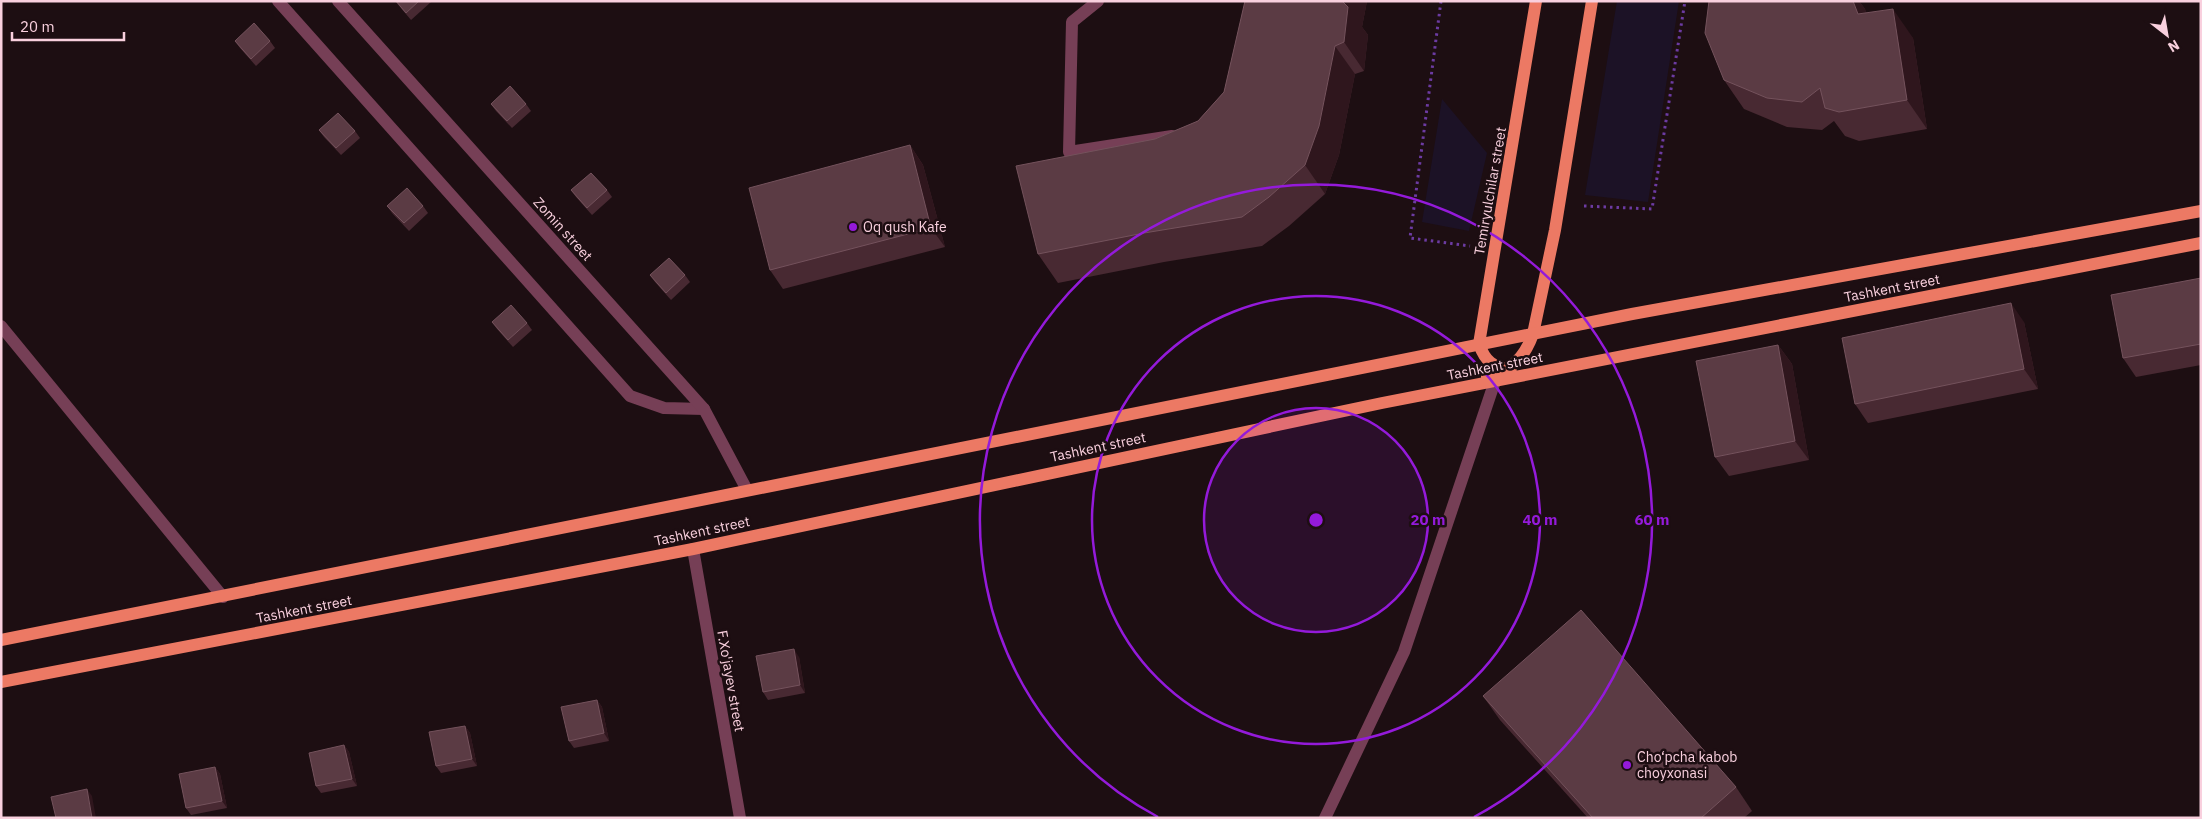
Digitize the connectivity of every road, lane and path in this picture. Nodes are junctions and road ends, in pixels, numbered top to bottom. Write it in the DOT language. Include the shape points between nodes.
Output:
graph roads {
  1 [pos="278,1"];
  2 [pos="338,1"];
  3 [pos="1098,1"];
  4 [pos="1441,1"];
  5 [pos="1536,1"];
  6 [pos="1592,1"];
  7 [pos="1685,1"];
  8 [pos="1187,134"];
  9 [pos="1581,206"];
  10 [pos="2201,211"];
  11 [pos="2201,243"];
  12 [pos="1495,249"];
  13 [pos="1,326"];
  14 [pos="1533,334"];
  15 [pos="1479,344"];
  16 [pos="1507,369"];
  17 [pos="1558,369"];
  18 [pos="1494,382"];
  19 [pos="1452,390"];
  20 [pos="704,408"];
  21 [pos="746,490"];
  22 [pos="693,549"];
  23 [pos="223,597"];
  24 [pos="1,640"];
  25 [pos="1,682"];
  26 [pos="740,818"];
  27 [pos="1325,818"];
  1 -- 20 [label="street" via="630,396 664,408"];
  2 -- 20 [label="street, Zomin street"];
  3 -- 8 [label="street" via="1072,22 1069,152"];
  4 -- 12 [label="path" via="1410,238"];
  5 -- 12 [label="main road, Temiryulchilar street"];
  6 -- 14 [label="main road" via="1555,230"];
  7 -- 9 [label="path" via="1652,209"];
  10 -- 14 [label="main road, Tashkent street"];
  11 -- 17 [label="main road, Tashkent street"];
  12 -- 15 [label="main road, Temiryulchilar street"];
  13 -- 23 [label="street"];
  14 -- 15 [label="main road, Tashkent street"];
  14 -- 16 [label="main road" via="1520,360"];
  15 -- 16 [label="main road" via="1489,363"];
  15 -- 21 [label="main road, Tashkent street"];
  16 -- 17 [label="main road"];
  16 -- 19 [label="main road"];
  17 -- 18 [label="main road, Tashkent street"];
  18 -- 19 [label="main road, Tashkent street"];
  18 -- 27 [label="street" via="1404,652"];
  19 -- 22 [label="main road, Tashkent street" via="1372,404"];
  20 -- 21 [label="street, Zomin street"];
  21 -- 23 [label="main road, Tashkent street"];
  22 -- 25 [label="main road, Tashkent street"];
  22 -- 26 [label="street, F.Хo'jayev street"];
  23 -- 24 [label="main road, Tashkent street"];
}
